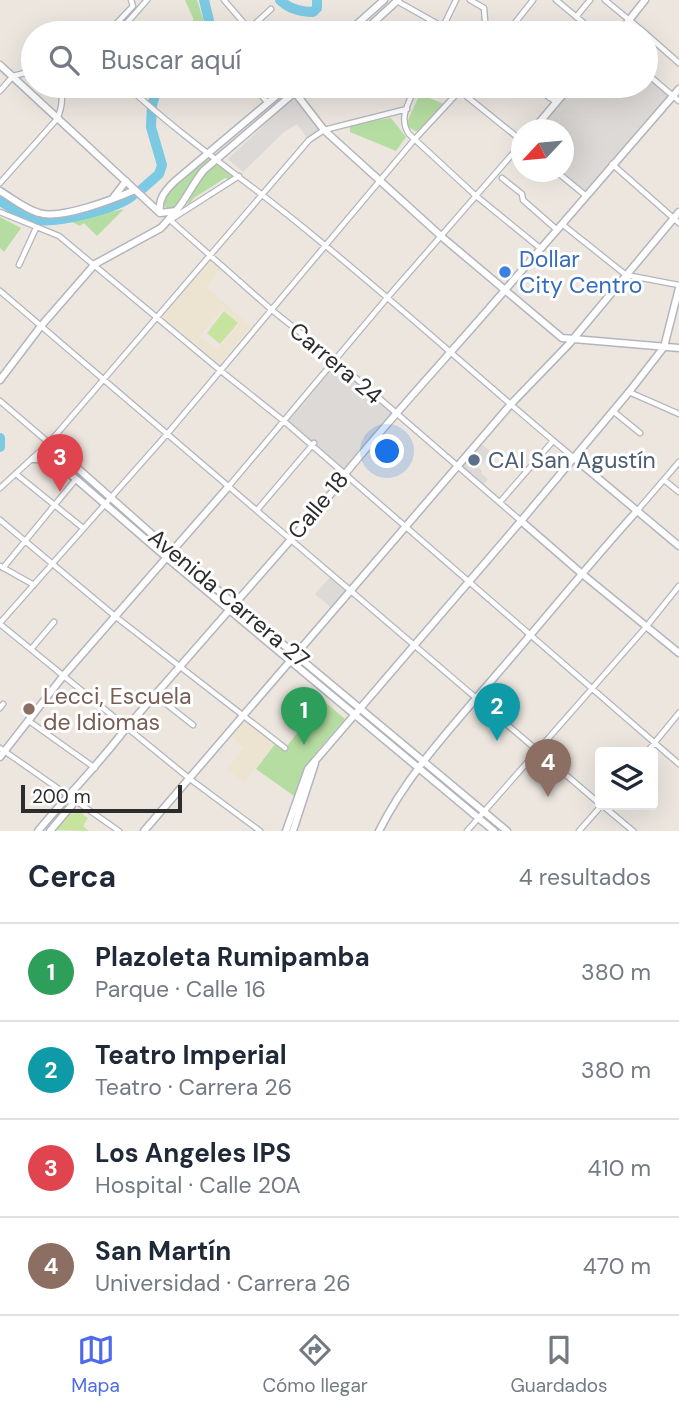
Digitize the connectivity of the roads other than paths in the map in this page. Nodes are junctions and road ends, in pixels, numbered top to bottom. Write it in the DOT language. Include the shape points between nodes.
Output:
graph roads {
  1 [pos="131,0"];
  2 [pos="224,0"];
  3 [pos="382,0"];
  4 [pos="456,0"];
  5 [pos="470,0"];
  6 [pos="533,0"];
  7 [pos="556,0"];
  8 [pos="590,0"];
  9 [pos="605,0"];
  10 [pos="645,0"];
  11 [pos="144,1"];
  12 [pos="398,1"];
  13 [pos="271,9"];
  14 [pos="576,17"];
  15 [pos="629,19"];
  16 [pos="119,21"];
  17 [pos="128,21"];
  18 [pos="240,21"];
  19 [pos="258,21"];
  20 [pos="362,21"];
  21 [pos="376,21"];
  22 [pos="433,21"];
  23 [pos="446,21"];
  24 [pos="485,21"];
  25 [pos="516,21"];
  26 [pos="581,21"];
  27 [pos="658,45"];
  28 [pos="679,64"];
  29 [pos="0,65"];
  30 [pos="21,74"];
  31 [pos="13,76"];
  32 [pos="21,84"];
  33 [pos="658,84"];
  34 [pos="679,89"];
  35 [pos="0,91"];
  36 [pos="36,98"];
  37 [pos="140,98"];
  38 [pos="264,98"];
  39 [pos="274,98"];
  40 [pos="288,98"];
  41 [pos="300,98"];
  42 [pos="411,98"];
  43 [pos="454,98"];
  44 [pos="469,98"];
  45 [pos="550,98"];
  46 [pos="558,98"];
  47 [pos="676,99"];
  48 [pos="62,101"];
  49 [pos="555,101"];
  50 [pos="268,103"];
  51 [pos="407,109"];
  52 [pos="48,110"];
  53 [pos="57,119"];
  54 [pos="541,119"];
  55 [pos="324,130"];
  56 [pos="511,133"];
  57 [pos="414,141"];
  58 [pos="209,154"];
  59 [pos="511,154"];
  60 [pos="218,159"];
  61 [pos="612,164"];
  62 [pos="239,176"];
  63 [pos="502,178"];
  64 [pos="126,181"];
  65 [pos="381,181"];
  66 [pos="569,182"];
  67 [pos="0,183"];
  68 [pos="136,190"];
  69 [pos="0,191"];
  70 [pos="166,191"];
  71 [pos="262,194"];
  72 [pos="475,195"];
  73 [pos="585,195"];
  74 [pos="146,199"];
  75 [pos="111,201"];
  76 [pos="176,211"];
  77 [pos="0,212"];
  78 [pos="679,212"];
  79 [pos="160,213"];
  80 [pos="170,220"];
  81 [pos="676,221"];
  82 [pos="558,226"];
  83 [pos="36,228"];
  84 [pos="442,237"];
  85 [pos="327,247"];
  86 [pos="540,248"];
  87 [pos="210,255"];
  88 [pos="95,264"];
  89 [pos="19,265"];
  90 [pos="626,275"];
  91 [pos="679,286"];
  92 [pos="505,290"];
  93 [pos="0,291"];
  94 [pos="387,298"];
  95 [pos="273,311"];
  96 [pos="157,317"];
  97 [pos="41,326"];
  98 [pos="574,338"];
  99 [pos="664,346"];
  100 [pos="679,348"];
  101 [pos="449,351"];
  102 [pos="334,360"];
  103 [pos="221,371"];
  104 [pos="103,377"];
  105 [pos="0,380"];
  106 [pos="629,392"];
  107 [pos="0,401"];
  108 [pos="512,404"];
  109 [pos="613,411"];
  110 [pos="395,412"];
  111 [pos="679,414"];
  112 [pos="285,422"];
  113 [pos="168,433"];
  114 [pos="640,433"];
  115 [pos="554,441"];
  116 [pos="49,443"];
  117 [pos="313,444"];
  118 [pos="574,458"];
  119 [pos="33,460"];
  120 [pos="51,460"];
  121 [pos="679,462"];
  122 [pos="460,466"];
  123 [pos="16,474"];
  124 [pos="345,474"];
  125 [pos="76,479"];
  126 [pos="664,480"];
  127 [pos="229,486"];
  128 [pos="0,488"];
  129 [pos="679,492"];
  130 [pos="107,501"];
  131 [pos="500,502"];
  132 [pos="55,506"];
  133 [pos="258,509"];
  134 [pos="636,512"];
  135 [pos="0,520"];
  136 [pos="521,521"];
  137 [pos="83,528"];
  138 [pos="406,529"];
  139 [pos="291,538"];
  140 [pos="26,541"];
  141 [pos="679,546"];
  142 [pos="169,554"];
  143 [pos="52,565"];
  144 [pos="2,567"];
  145 [pos="581,573"];
  146 [pos="468,583"];
  147 [pos="34,585"];
  148 [pos="679,586"];
  149 [pos="353,590"];
  150 [pos="233,607"];
  151 [pos="116,617"];
  152 [pos="54,622"];
  153 [pos="0,623"];
  154 [pos="646,627"];
  155 [pos="530,636"];
  156 [pos="414,645"];
  157 [pos="32,648"];
  158 [pos="679,653"];
  159 [pos="298,654"];
  160 [pos="292,661"];
  161 [pos="181,665"];
  162 [pos="64,675"];
  163 [pos="592,687"];
  164 [pos="155,695"];
  165 [pos="477,698"];
  166 [pos="358,712"];
  167 [pos="679,713"];
  168 [pos="245,716"];
  169 [pos="29,721"];
  170 [pos="193,725"];
  171 [pos="127,727"];
  172 [pos="654,743"];
  173 [pos="651,747"];
  174 [pos="285,748"];
  175 [pos="538,749"];
  176 [pos="2,752"];
  177 [pos="316,761"];
  178 [pos="420,764"];
  179 [pos="679,764"];
  180 [pos="96,768"];
  181 [pos="190,779"];
  182 [pos="70,796"];
  183 [pos="595,799"];
  184 [pos="598,810"];
  185 [pos="608,810"];
  186 [pos="481,815"];
  187 [pos="252,829"];
  188 [pos="38,831"];
  189 [pos="50,831"];
  190 [pos="118,831"];
  191 [pos="144,831"];
  192 [pos="260,831"];
  193 [pos="286,831"];
  194 [pos="293,831"];
  195 [pos="379,831"];
  196 [pos="467,831"];
  197 [pos="494,831"];
  198 [pos="507,831"];
  199 [pos="579,831"];
  200 [pos="634,831"];
  1 -- 16 [label="street" via="133,6"];
  2 -- 18 [label="street"];
  3 -- 20 [label="street"];
  4 -- 23 [label="street"];
  5 -- 24 [label="street" via="484,8"];
  6 -- 25 [label="street"];
  7 -- 14 [label="street"];
  8 -- 14 [label="street"];
  9 -- 15 [label="street"];
  10 -- 15 [label="street"];
  11 -- 17 [label="street"];
  12 -- 21 [label="street"];
  12 -- 22 [label="street"];
  13 -- 19 [label="street"];
  14 -- 26 [label="street"];
  27 -- 28 [label="street"];
  29 -- 31 [label="street, Carrera 24"];
  30 -- 31 [label="street"];
  31 -- 32 [label="street, Carrera 24"];
  31 -- 35 [label="street"];
  33 -- 47 [label="street"];
  34 -- 47 [label="street, Calle 18"];
  36 -- 52 [label="street, Carrera 24"];
  37 -- 58 [label="street"];
  38 -- 50 [label="street"];
  39 -- 50 [label="street"];
  40 -- 60 [label="street"];
  41 -- 55 [label="street"];
  42 -- 51 [label="street"];
  43 -- 57 [label="street"];
  44 -- 56 [label="street"];
  45 -- 49 [label="street"];
  46 -- 49 [label="street"];
  47 -- 61 [label="street, Calle 18"];
  48 -- 52 [label="street"];
  48 -- 53 [label="street"];
  49 -- 54 [label="street"];
  50 -- 58 [label="street"];
  51 -- 55 [label="street"];
  51 -- 57 [label="street" via="404,127"];
  52 -- 53 [label="street, Carrera 24"];
  53 -- 64 [label="street, Carrera 24"];
  53 -- 67 [label="street"];
  55 -- 65 [label="street"];
  55 -- 71 [label="street" via="309,140"];
  57 -- 65 [label="street"];
  57 -- 72 [label="street"];
  58 -- 60 [label="street"];
  58 -- 70 [label="street"];
  59 -- 72 [label="street"];
  60 -- 62 [label="street"];
  60 -- 76 [label="street" via="197,177"];
  61 -- 73 [label="street, Calle 18"];
  61 -- 81 [label="street"];
  62 -- 71 [label="street"];
  62 -- 80 [label="street"];
  63 -- 82 [label="street"];
  64 -- 68 [label="street, Carrera 24"];
  64 -- 75 [label="street"];
  65 -- 84 [label="street"];
  65 -- 85 [label="street"];
  66 -- 73 [label="street"];
  68 -- 74 [label="street, Carrera 24"];
  68 -- 75 [label="street"];
  69 -- 75 [label="street" via="43,214"];
  70 -- 74 [label="street" via="154,201"];
  70 -- 79 [label="street"];
  71 -- 85 [label="street"];
  71 -- 87 [label="street"];
  72 -- 84 [label="street"];
  72 -- 86 [label="street"];
  73 -- 82 [label="street, Calle 18"];
  74 -- 79 [label="street, Carrera 24"];
  76 -- 79 [label="street"];
  76 -- 80 [label="street"];
  77 -- 83 [label="street"];
  78 -- 81 [label="street"];
  79 -- 80 [label="street, Carrera 24"];
  80 -- 87 [label="street, Carrera 24"];
  80 -- 88 [label="street"];
  81 -- 90 [label="street"];
  82 -- 86 [label="street, Calle 18"];
  82 -- 90 [label="street"];
  83 -- 88 [label="street" via="59,236"];
  83 -- 89 [label="street"];
  84 -- 92 [label="street"];
  84 -- 94 [label="street"];
  85 -- 94 [label="street"];
  85 -- 95 [label="street"];
  86 -- 92 [label="street, Calle 18"];
  87 -- 95 [label="street, Carrera 24"];
  87 -- 96 [label="street"];
  88 -- 96 [label="street"];
  88 -- 97 [label="street"];
  90 -- 91 [label="street"];
  90 -- 98 [label="street"];
  91 -- 99 [label="street"];
  92 -- 98 [label="street" via="562,338"];
  92 -- 101 [label="street, Calle 18"];
  93 -- 97 [label="street"];
  94 -- 101 [label="street"];
  94 -- 102 [label="street"];
  95 -- 102 [label="street, Carrera 24"];
  95 -- 103 [label="street"];
  96 -- 103 [label="street"];
  96 -- 104 [label="street"];
  97 -- 104 [label="street"];
  97 -- 105 [label="street"];
  98 -- 99 [label="street"];
  98 -- 108 [label="street"];
  99 -- 100 [label="street"];
  99 -- 106 [label="street"];
  101 -- 108 [label="street"];
  101 -- 110 [label="street, Calle 18"];
  102 -- 110 [label="street, Carrera 24"];
  102 -- 112 [label="street"];
  103 -- 112 [label="street"];
  103 -- 113 [label="street"];
  104 -- 113 [label="street"];
  104 -- 116 [label="street"];
  106 -- 109 [label="street"];
  106 -- 111 [label="street"];
  107 -- 116 [label="street, Avenida Carrera 27"];
  108 -- 115 [label="street"];
  108 -- 122 [label="street"];
  109 -- 114 [label="street"];
  109 -- 118 [label="street"];
  110 -- 122 [label="street, Carrera 24"];
  110 -- 124 [label="street, Calle 18"];
  112 -- 117 [label="street"];
  112 -- 127 [label="street"];
  113 -- 127 [label="street"];
  113 -- 130 [label="street"];
  115 -- 118 [label="street"];
  115 -- 131 [label="street"];
  116 -- 119 [label="street"];
  116 -- 120 [label="street"];
  116 -- 130 [label="street, Avenida Carrera 27"];
  117 -- 124 [label="street"];
  117 -- 133 [label="street"];
  118 -- 134 [label="street"];
  118 -- 136 [label="street"];
  119 -- 120 [label="street"];
  119 -- 123 [label="street"];
  120 -- 125 [label="street, Avenida Carrera 27"];
  121 -- 126 [label="street"];
  122 -- 131 [label="street, Carrera 24"];
  122 -- 138 [label="street"];
  123 -- 128 [label="street"];
  123 -- 132 [label="street"];
  124 -- 138 [label="street"];
  124 -- 139 [label="street, Calle 18"];
  125 -- 130 [label="street, Avenida Carrera 27"];
  125 -- 132 [label="street"];
  126 -- 129 [label="street"];
  126 -- 134 [label="street"];
  127 -- 133 [label="street"];
  127 -- 142 [label="street"];
  130 -- 137 [label="street"];
  130 -- 142 [label="street, Avenida Carrera 27"];
  131 -- 136 [label="street, Carrera 24"];
  132 -- 137 [label="street"];
  132 -- 140 [label="street"];
  133 -- 139 [label="street"];
  134 -- 141 [label="street"];
  134 -- 145 [label="street"];
  135 -- 140 [label="street"];
  136 -- 145 [label="street, Carrera 24"];
  136 -- 146 [label="street"];
  137 -- 143 [label="street"];
  138 -- 146 [label="street"];
  138 -- 149 [label="street"];
  139 -- 149 [label="street"];
  139 -- 150 [label="street, Calle 18"];
  140 -- 143 [label="street"];
  140 -- 144 [label="street"];
  142 -- 150 [label="street, Avenida Carrera 27"];
  142 -- 151 [label="street"];
  143 -- 147 [label="street"];
  143 -- 151 [label="street"];
  144 -- 147 [label="street"];
  145 -- 154 [label="street, Carrera 24"];
  145 -- 155 [label="street"];
  146 -- 155 [label="street"];
  146 -- 156 [label="street"];
  147 -- 153 [label="street"];
  148 -- 154 [label="street"];
  149 -- 156 [label="street"];
  149 -- 159 [label="street"];
  150 -- 159 [label="street, Avenida Carrera 27"];
  150 -- 160 [label="street, Avenida Carrera 27"];
  150 -- 161 [label="street, Calle 18"];
  151 -- 161 [label="street"];
  151 -- 162 [label="street"];
  152 -- 157 [label="street"];
  153 -- 157 [label="street"];
  154 -- 158 [label="street, Carrera 24"];
  154 -- 163 [label="street"];
  155 -- 163 [label="street"];
  155 -- 165 [label="street"];
  156 -- 165 [label="street"];
  156 -- 166 [label="street"];
  157 -- 162 [label="street"];
  159 -- 160 [label="street"];
  159 -- 166 [label="street, Avenida Carrera 27"];
  160 -- 166 [label="street, Avenida Carrera 27"];
  160 -- 168 [label="street"];
  161 -- 164 [label="street, Calle 18"];
  161 -- 168 [label="street"];
  162 -- 169 [label="street"];
  162 -- 171 [label="street"];
  163 -- 172 [label="street"];
  163 -- 175 [label="street"];
  164 -- 170 [label="street"];
  164 -- 171 [label="street, Calle 18"];
  165 -- 175 [label="street"];
  165 -- 178 [label="street"];
  166 -- 177 [label="street"];
  166 -- 178 [label="street, Avenida Carrera 27"];
  167 -- 172 [label="street"];
  168 -- 174 [label="street"];
  168 -- 181 [label="street"];
  169 -- 176 [label="street"];
  169 -- 180 [label="street"];
  171 -- 180 [label="street, Calle 18"];
  171 -- 181 [label="street"];
  172 -- 173 [label="street"];
  172 -- 179 [label="street"];
  175 -- 183 [label="street"];
  175 -- 186 [label="street"];
  176 -- 182 [label="street"];
  177 -- 193 [label="street" via="308,769"];
  177 -- 194 [label="street"];
  178 -- 186 [label="street, Avenida Carrera 27"];
  178 -- 195 [label="street"];
  180 -- 182 [label="street, Calle 18"];
  181 -- 187 [label="street"];
  181 -- 191 [label="street"];
  182 -- 188 [label="street, Calle 18"];
  182 -- 189 [label="street, Calle 18" via="72,804"];
  182 -- 190 [label="street"];
  184 -- 199 [label="street"];
  185 -- 200 [label="street"];
  186 -- 196 [label="street"];
  186 -- 197 [label="street, Avenida Carrera 27"];
  186 -- 198 [label="street, Avenida Carrera 27"];
  187 -- 192 [label="street"];
}
